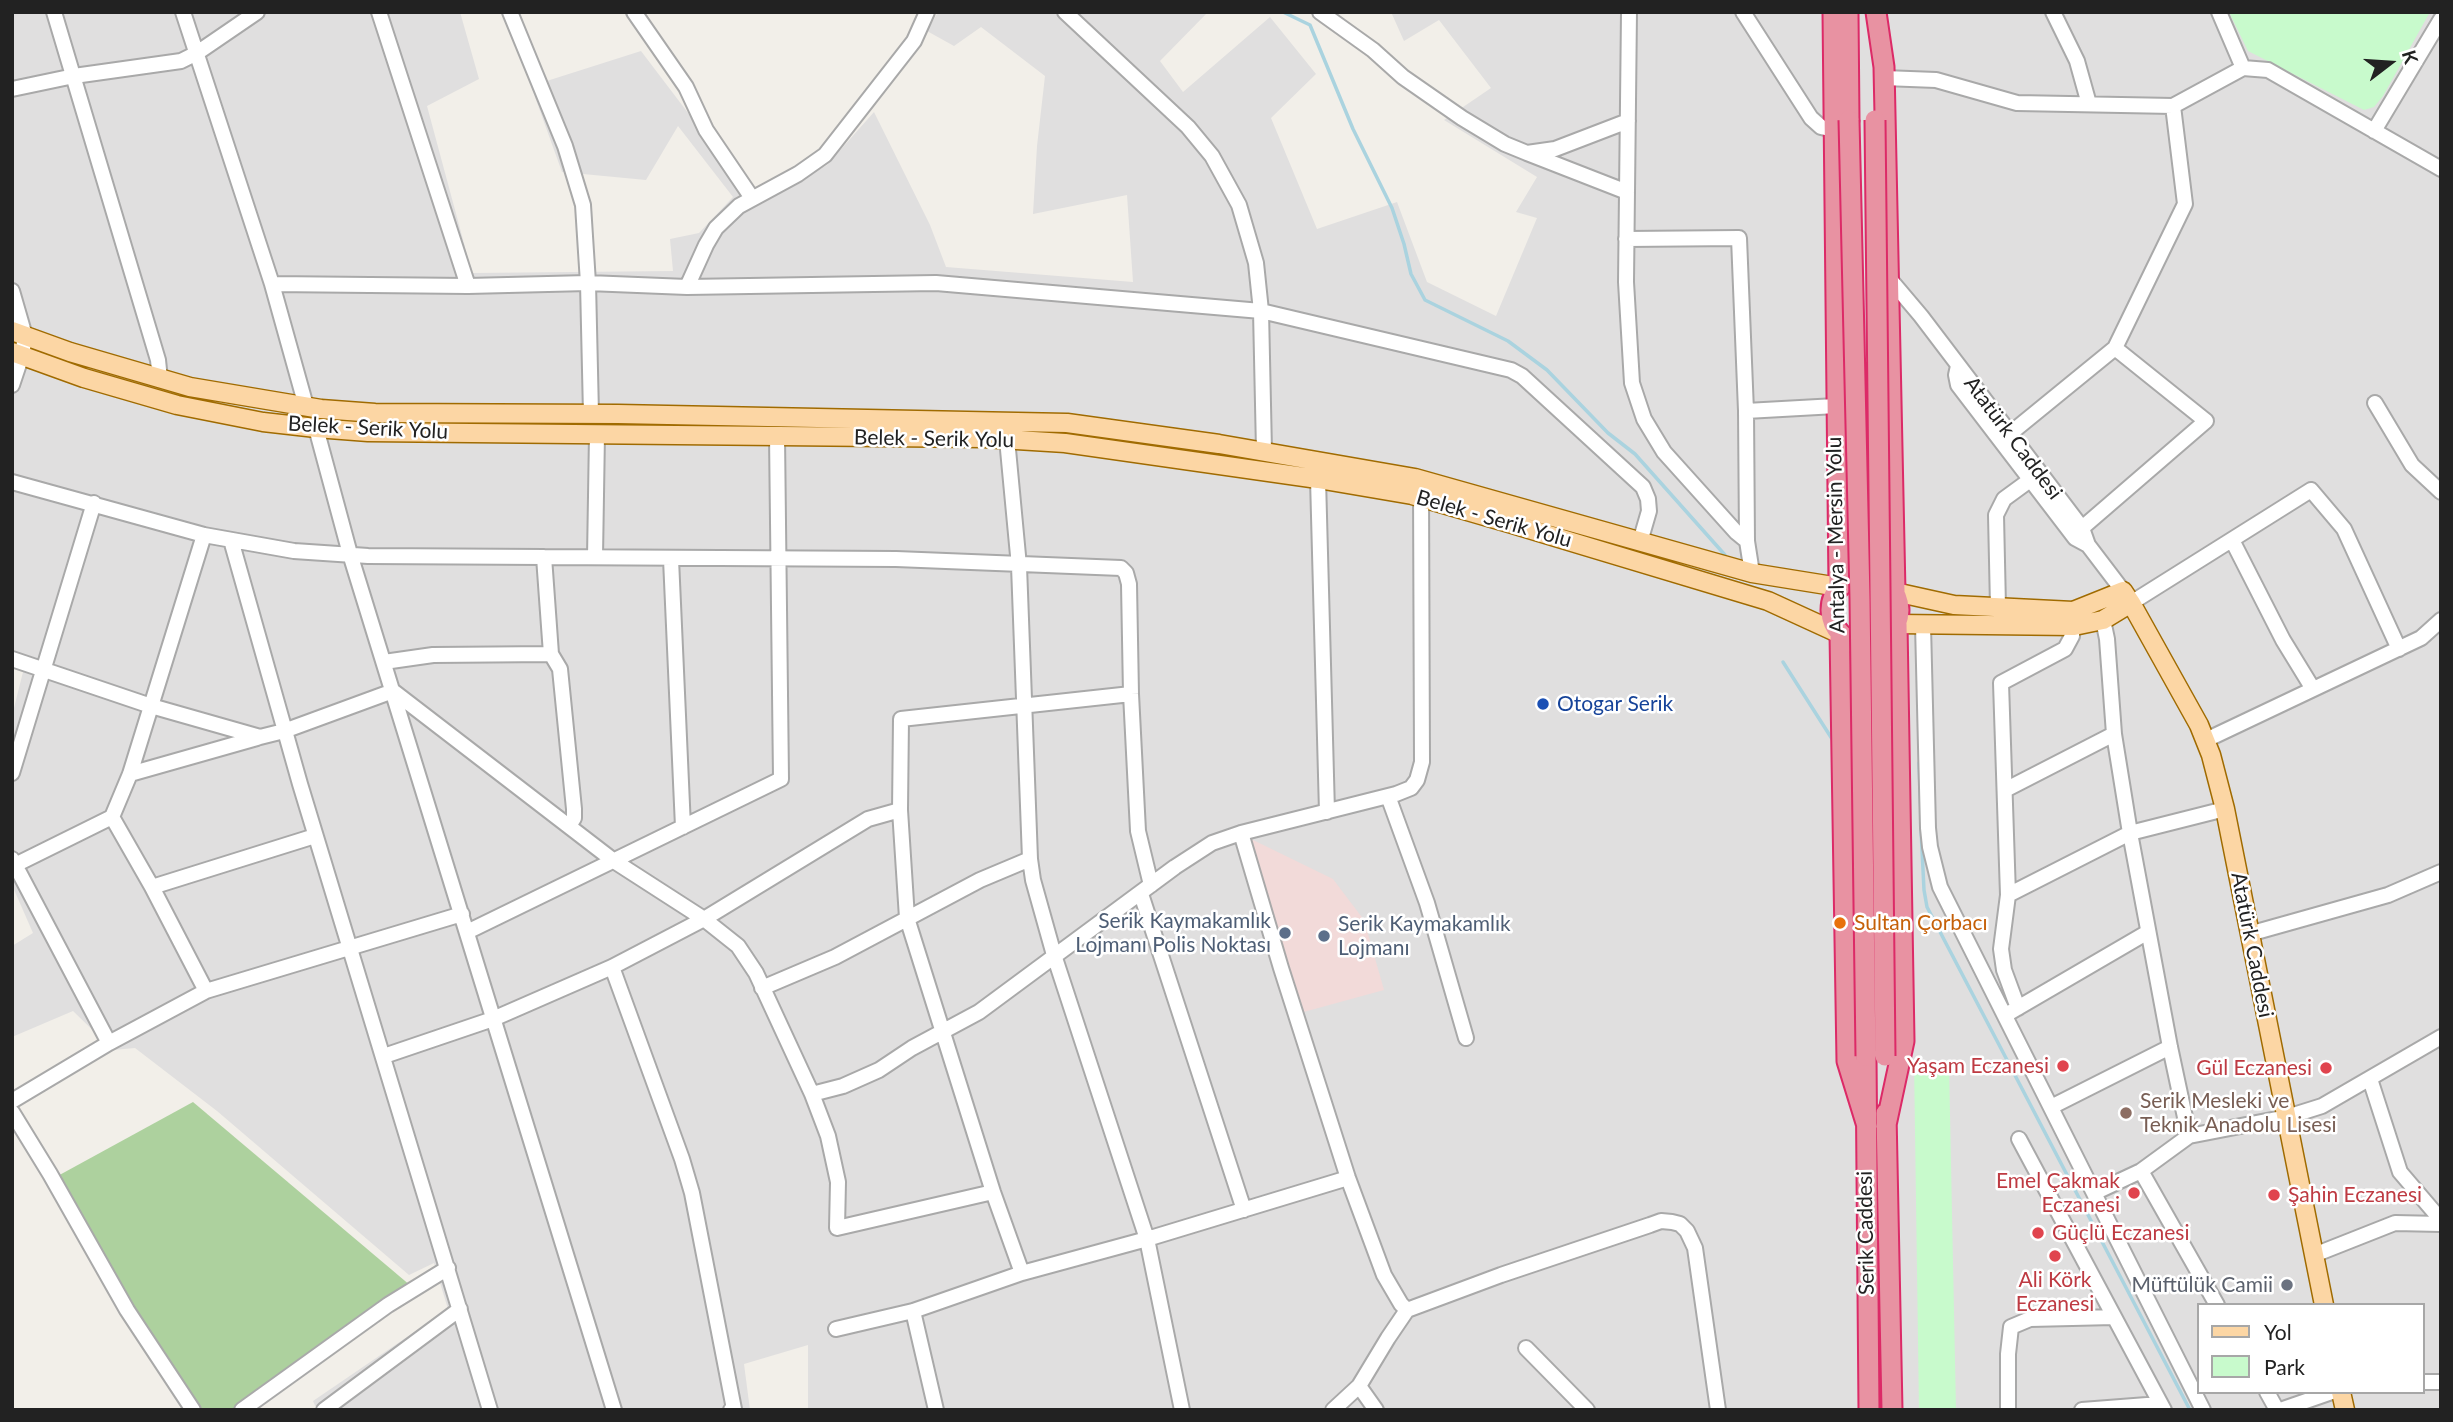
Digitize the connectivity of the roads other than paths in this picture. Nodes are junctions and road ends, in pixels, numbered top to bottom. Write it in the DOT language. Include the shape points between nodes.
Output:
graph roads {
  1 [pos="54,12"];
  2 [pos="183,12"];
  3 [pos="257,12"];
  4 [pos="379,12"];
  5 [pos="510,12"];
  6 [pos="635,12"];
  7 [pos="927,12"];
  8 [pos="1065,12"];
  9 [pos="1320,12"];
  10 [pos="1629,12"];
  11 [pos="1743,12"];
  12 [pos="1833,12"];
  13 [pos="1848,12"];
  14 [pos="1871,12"];
  15 [pos="1876,12"];
  16 [pos="2053,12"];
  17 [pos="2219,12"];
  18 [pos="2441,19"];
  19 [pos="197,53"];
  20 [pos="2244,68"];
  21 [pos="74,76"];
  22 [pos="1884,78"];
  23 [pos="12,89"];
  24 [pos="2089,104"];
  25 [pos="2173,106"];
  26 [pos="1628,121"];
  27 [pos="1841,125"];
  28 [pos="2374,131"];
  29 [pos="1527,153"];
  30 [pos="2441,169"];
  31 [pos="1627,192"];
  32 [pos="752,198"];
  33 [pos="1626,239"];
  34 [pos="1888,277"];
  35 [pos="588,283"];
  36 [pos="272,284"];
  37 [pos="468,286"];
  38 [pos="687,287"];
  39 [pos="12,291"];
  40 [pos="1261,311"];
  41 [pos="19,333"];
  42 [pos="2115,348"];
  43 [pos="17,354"];
  44 [pos="160,379"];
  45 [pos="12,385"];
  46 [pos="2375,403"];
  47 [pos="1836,406"];
  48 [pos="306,407"];
  49 [pos="1746,411"];
  50 [pos="591,414"];
  51 [pos="316,428"];
  52 [pos="597,434"];
  53 [pos="777,436"];
  54 [pos="2005,438"];
  55 [pos="1007,439"];
  56 [pos="1264,451"];
  57 [pos="1318,479"];
  58 [pos="2030,480"];
  59 [pos="12,482"];
  60 [pos="1421,489"];
  61 [pos="2441,492"];
  62 [pos="94,503"];
  63 [pos="2082,528"];
  64 [pos="204,534"];
  65 [pos="231,540"];
  66 [pos="2232,540"];
  67 [pos="1747,541"];
  68 [pos="1640,542"];
  69 [pos="2088,545"];
  70 [pos="350,554"];
  71 [pos="544,557"];
  72 [pos="595,557"];
  73 [pos="671,559"];
  74 [pos="779,559"];
  75 [pos="1018,566"];
  76 [pos="1752,573"];
  77 [pos="1839,587"];
  78 [pos="1895,593"];
  79 [pos="2127,597"];
  80 [pos="1998,607"];
  81 [pos="2073,618"];
  82 [pos="2103,620"];
  83 [pos="1897,624"];
  84 [pos="1923,625"];
  85 [pos="2440,626"];
  86 [pos="1840,634"];
  87 [pos="2399,649"];
  88 [pos="551,654"];
  89 [pos="12,659"];
  90 [pos="384,662"];
  91 [pos="44,668"];
  92 [pos="2313,690"];
  93 [pos="393,691"];
  94 [pos="1131,694"];
  95 [pos="151,706"];
  96 [pos="1023,706"];
  97 [pos="284,731"];
  98 [pos="2114,734"];
  99 [pos="260,737"];
  100 [pos="2206,740"];
  101 [pos="12,773"];
  102 [pos="130,774"];
  103 [pos="2005,790"];
  104 [pos="1388,796"];
  105 [pos="2225,808"];
  106 [pos="900,810"];
  107 [pos="1327,811"];
  108 [pos="112,817"];
  109 [pos="569,826"];
  110 [pos="683,827"];
  111 [pos="1241,832"];
  112 [pos="2130,833"];
  113 [pos="315,836"];
  114 [pos="1030,859"];
  115 [pos="614,861"];
  116 [pos="14,862"];
  117 [pos="2441,873"];
  118 [pos="152,887"];
  119 [pos="1146,890"];
  120 [pos="2008,895"];
  121 [pos="462,914"];
  122 [pos="907,918"];
  123 [pos="704,919"];
  124 [pos="467,932"];
  125 [pos="2148,932"];
  126 [pos="2249,934"];
  127 [pos="351,948"];
  128 [pos="1054,955"];
  129 [pos="612,968"];
  130 [pos="762,988"];
  131 [pos="206,991"];
  132 [pos="2011,1012"];
  133 [pos="493,1019"];
  134 [pos="942,1033"];
  135 [pos="2441,1037"];
  136 [pos="1466,1038"];
  137 [pos="108,1042"];
  138 [pos="2169,1047"];
  139 [pos="384,1056"];
  140 [pos="1875,1056"];
  141 [pos="2370,1079"];
  142 [pos="812,1094"];
  143 [pos="12,1101"];
  144 [pos="2051,1107"];
  145 [pos="12,1112"];
  146 [pos="2287,1117"];
  147 [pos="1876,1126"];
  148 [pos="2189,1136"];
  149 [pos="2019,1139"];
  150 [pos="2141,1171"];
  151 [pos="1348,1178"];
  152 [pos="993,1192"];
  153 [pos="2094,1194"];
  154 [pos="1244,1210"];
  155 [pos="2441,1222"];
  156 [pos="1147,1239"];
  157 [pos="2314,1255"];
  158 [pos="448,1268"];
  159 [pos="1021,1273"];
  160 [pos="2216,1303"];
  161 [pos="2324,1303"];
  162 [pos="460,1309"];
  163 [pos="1407,1310"];
  164 [pos="913,1311"];
  165 [pos="2114,1317"];
  166 [pos="836,1329"];
  167 [pos="1526,1348"];
  168 [pos="1359,1386"];
  169 [pos="2268,1394"];
  170 [pos="2326,1394"];
  171 [pos="2162,1407"];
  172 [pos="193,1410"];
  173 [pos="242,1410"];
  174 [pos="324,1410"];
  175 [pos="490,1410"];
  176 [pos="614,1410"];
  177 [pos="731,1410"];
  178 [pos="936,1410"];
  179 [pos="1182,1410"];
  180 [pos="1333,1410"];
  181 [pos="1376,1410"];
  182 [pos="1587,1410"];
  183 [pos="1718,1410"];
  184 [pos="1869,1410"];
  185 [pos="1892,1410"];
  186 [pos="2008,1410"];
  187 [pos="2082,1410"];
  188 [pos="2203,1410"];
  189 [pos="2278,1410"];
  1 -- 21 [label="street"];
  2 -- 19 [label="street"];
  3 -- 19 [label="street"];
  4 -- 37 [label="street"];
  5 -- 35 [label="street" via="578,183 586,226"];
  6 -- 32 [label="street"];
  7 -- 32 [label="street" via="915,41 825,155"];
  8 -- 40 [label="street" via="1188,127 1212,156 1248,232"];
  9 -- 29 [label="street" via="1462,118"];
  10 -- 26 [label="street"];
  11 -- 27 [label="street" via="1811,118 1821,127"];
  12 -- 27 [label="highway"];
  13 -- 27 [label="highway, Antalya - Mersin Yolu"];
  14 -- 140 [label="highway, Antalya - Mersin Yolu, bridge" via="1875,120"];
  15 -- 22 [label="highway"];
  16 -- 24 [label="street" via="2077,61"];
  17 -- 20 [label="street"];
  18 -- 28 [label="street"];
  19 -- 21 [label="street" via="173,63"];
  19 -- 36 [label="street"];
  20 -- 25 [label="street"];
  20 -- 28 [label="street" via="2268,70"];
  21 -- 23 [label="street"];
  21 -- 44 [label="street"];
  22 -- 24 [label="street" via="1936,80 2017,103"];
  22 -- 34 [label="highway"];
  24 -- 25 [label="street"];
  25 -- 42 [label="street" via="2185,204"];
  26 -- 29 [label="street" via="1555,149"];
  26 -- 31 [label="street"];
  27 -- 47 [label="highway"];
  27 -- 140 [label="highway, Antalya - Mersin Yolu, bridge"];
  28 -- 30 [label="street"];
  29 -- 31 [label="street"];
  31 -- 33 [label="street"];
  32 -- 38 [label="street" via="716,228"];
  33 -- 49 [label="street" via="1739,238"];
  33 -- 67 [label="street" via="1629,360 1644,419 1664,452"];
  34 -- 54 [label="street, Atatürk Caddesi" via="1958,366"];
  34 -- 78 [label="highway"];
  35 -- 37 [label="street"];
  35 -- 38 [label="street"];
  35 -- 50 [label="street"];
  36 -- 37 [label="street"];
  36 -- 48 [label="street"];
  38 -- 40 [label="street" via="936,283"];
  39 -- 41 [label="street"];
  40 -- 56 [label="street"];
  40 -- 68 [label="street" via="1522,376 1643,487 1649,511"];
  41 -- 43 [label="street"];
  41 -- 44 [label="main road, Belek - Serik Yolu"];
  42 -- 54 [label="street"];
  42 -- 63 [label="street" via="2206,421"];
  43 -- 45 [label="street"];
  43 -- 51 [label="main road, Belek - Serik Yolu" via="177,405"];
  44 -- 48 [label="main road, Belek - Serik Yolu"];
  46 -- 61 [label="street" via="2412,465"];
  47 -- 49 [label="street"];
  47 -- 77 [label="highway"];
  48 -- 50 [label="main road, Belek - Serik Yolu"];
  49 -- 67 [label="street"];
  50 -- 56 [label="main road, Belek - Serik Yolu" via="1067,423"];
  51 -- 52 [label="main road, Belek - Serik Yolu"];
  51 -- 70 [label="street"];
  52 -- 53 [label="main road, Belek - Serik Yolu"];
  52 -- 72 [label="street"];
  53 -- 55 [label="main road, Belek - Serik Yolu"];
  53 -- 74 [label="street"];
  54 -- 58 [label="street"];
  54 -- 63 [label="street, Atatürk Caddesi"];
  55 -- 57 [label="main road, Belek - Serik Yolu"];
  55 -- 75 [label="street"];
  56 -- 60 [label="main road, Belek - Serik Yolu"];
  57 -- 60 [label="main road, Belek - Serik Yolu"];
  57 -- 107 [label="street"];
  58 -- 69 [label="street" via="2075,538"];
  58 -- 80 [label="street" via="2004,499 1996,515"];
  59 -- 62 [label="street"];
  60 -- 68 [label="main road, Belek - Serik Yolu"];
  60 -- 86 [label="main road, Belek - Serik Yolu" via="1768,601"];
  60 -- 104 [label="street" via="1421,770 1411,788"];
  62 -- 64 [label="street"];
  62 -- 91 [label="street"];
  63 -- 69 [label="street, Atatürk Caddesi"];
  64 -- 65 [label="street"];
  64 -- 95 [label="street"];
  65 -- 70 [label="street" via="294,551"];
  65 -- 97 [label="street"];
  66 -- 79 [label="street"];
  66 -- 87 [label="street" via="2311,490 2344,529"];
  66 -- 92 [label="street"];
  67 -- 76 [label="street"];
  68 -- 76 [label="main road, Belek - Serik Yolu"];
  69 -- 79 [label="street, Atatürk Caddesi"];
  70 -- 71 [label="street"];
  70 -- 90 [label="street"];
  71 -- 72 [label="street"];
  71 -- 88 [label="street"];
  72 -- 73 [label="street"];
  73 -- 74 [label="street"];
  73 -- 110 [label="street"];
  74 -- 75 [label="street"];
  74 -- 110 [label="street" via="781,779"];
  75 -- 94 [label="street" via="1121,568 1126,573"];
  75 -- 96 [label="street"];
  76 -- 77 [label="main road, Belek - Serik Yolu"];
  77 -- 78 [label="highway" via="1869,575"];
  77 -- 86 [label="highway" via="1831,616"];
  78 -- 80 [label="main road" via="1954,605"];
  78 -- 83 [label="highway"];
  79 -- 81 [label="main road"];
  79 -- 82 [label="main road"];
  79 -- 100 [label="main road, Atatürk Caddesi"];
  80 -- 81 [label="main road"];
  81 -- 82 [label="main road"];
  81 -- 84 [label="main road"];
  81 -- 103 [label="street" via="2070,640 2061,652 2001,683"];
  82 -- 98 [label="street"];
  83 -- 84 [label="main road"];
  83 -- 86 [label="highway" via="1886,637 1871,644 1854,643"];
  83 -- 147 [label="highway" via="1904,1041"];
  84 -- 132 [label="street" via="1932,857 1949,908"];
  85 -- 87 [label="street"];
  86 -- 147 [label="highway" via="1847,1061"];
  87 -- 92 [label="street"];
  88 -- 90 [label="street" via="433,655"];
  88 -- 109 [label="street" via="560,668 575,809"];
  89 -- 91 [label="street"];
  90 -- 93 [label="street"];
  91 -- 95 [label="street"];
  91 -- 101 [label="street"];
  92 -- 100 [label="street"];
  93 -- 97 [label="street"];
  93 -- 109 [label="street"];
  93 -- 121 [label="street"];
  94 -- 96 [label="street"];
  94 -- 119 [label="street"];
  95 -- 99 [label="street"];
  95 -- 102 [label="street"];
  96 -- 106 [label="street" via="901,719"];
  96 -- 114 [label="street"];
  97 -- 99 [label="street"];
  97 -- 113 [label="street"];
  98 -- 103 [label="street"];
  98 -- 112 [label="street"];
  99 -- 102 [label="street"];
  100 -- 105 [label="main road, Atatürk Caddesi"];
  102 -- 108 [label="street"];
  103 -- 120 [label="street"];
  104 -- 107 [label="street"];
  104 -- 136 [label="street" via="1427,903"];
  105 -- 112 [label="street"];
  105 -- 126 [label="main road, Atatürk Caddesi"];
  106 -- 122 [label="street"];
  106 -- 123 [label="street" via="868,818"];
  107 -- 111 [label="street"];
  108 -- 116 [label="street"];
  108 -- 118 [label="street"];
  109 -- 115 [label="street"];
  110 -- 115 [label="street"];
  111 -- 119 [label="street" via="1212,843"];
  111 -- 151 [label="street"];
  112 -- 120 [label="street"];
  112 -- 125 [label="street"];
  113 -- 118 [label="street"];
  113 -- 127 [label="street"];
  114 -- 122 [label="street"];
  114 -- 128 [label="street"];
  115 -- 123 [label="street"];
  115 -- 124 [label="street"];
  116 -- 137 [label="street"];
  117 -- 126 [label="street" via="2388,895"];
  118 -- 131 [label="street"];
  119 -- 128 [label="street"];
  119 -- 154 [label="street"];
  120 -- 132 [label="street" via="2001,949"];
  121 -- 124 [label="street"];
  121 -- 127 [label="street"];
  122 -- 130 [label="street" via="835,957"];
  122 -- 134 [label="street"];
  123 -- 129 [label="street"];
  123 -- 130 [label="street" via="738,946"];
  124 -- 133 [label="street"];
  125 -- 132 [label="street"];
  125 -- 138 [label="street"];
  126 -- 146 [label="main road, Atatürk Caddesi"];
  127 -- 131 [label="street"];
  127 -- 139 [label="street"];
  128 -- 134 [label="street" via="979,1012"];
  128 -- 156 [label="street"];
  129 -- 133 [label="street"];
  129 -- 177 [label="street" via="692,1193"];
  130 -- 142 [label="street"];
  131 -- 137 [label="street"];
  132 -- 144 [label="street"];
  133 -- 139 [label="street"];
  133 -- 176 [label="street"];
  134 -- 142 [label="street" via="861,1079"];
  134 -- 152 [label="street"];
  135 -- 141 [label="street"];
  137 -- 143 [label="street"];
  138 -- 144 [label="street"];
  138 -- 148 [label="street"];
  139 -- 158 [label="street"];
  140 -- 147 [label="highway, Serik Caddesi"];
  141 -- 146 [label="street" via="2322,1106"];
  141 -- 155 [label="street" via="2400,1172"];
  142 -- 152 [label="street" via="836,1167 837,1227"];
  144 -- 153 [label="street"];
  145 -- 172 [label="street" via="127,1310"];
  146 -- 148 [label="street"];
  146 -- 157 [label="main road, Atatürk Caddesi"];
  147 -- 184 [label="highway, Serik Caddesi"];
  147 -- 185 [label="highway, Serik Caddesi"];
  148 -- 150 [label="street"];
  149 -- 165 [label="street"];
  150 -- 153 [label="street"];
  150 -- 160 [label="street"];
  151 -- 154 [label="street"];
  151 -- 163 [label="street" via="1384,1275"];
  152 -- 159 [label="street"];
  153 -- 188 [label="street"];
  154 -- 156 [label="street"];
  155 -- 157 [label="street" via="2395,1223"];
  156 -- 159 [label="street"];
  156 -- 179 [label="street"];
  157 -- 161 [label="main road, Atatürk Caddesi"];
  158 -- 162 [label="street"];
  158 -- 173 [label="street" via="388,1305"];
  159 -- 164 [label="street"];
  162 -- 174 [label="street"];
  162 -- 175 [label="street"];
  163 -- 168 [label="street"];
  163 -- 183 [label="street" via="1661,1221 1681,1224 1692,1239"];
  164 -- 166 [label="street"];
  164 -- 178 [label="street"];
  165 -- 171 [label="street"];
  165 -- 186 [label="street" via="2030,1319 2011,1327"];
  167 -- 182 [label="street"];
  168 -- 180 [label="street"];
  168 -- 181 [label="street"];
  169 -- 189 [label="street"];
  170 -- 189 [label="street"];
  171 -- 187 [label="street"];
}
